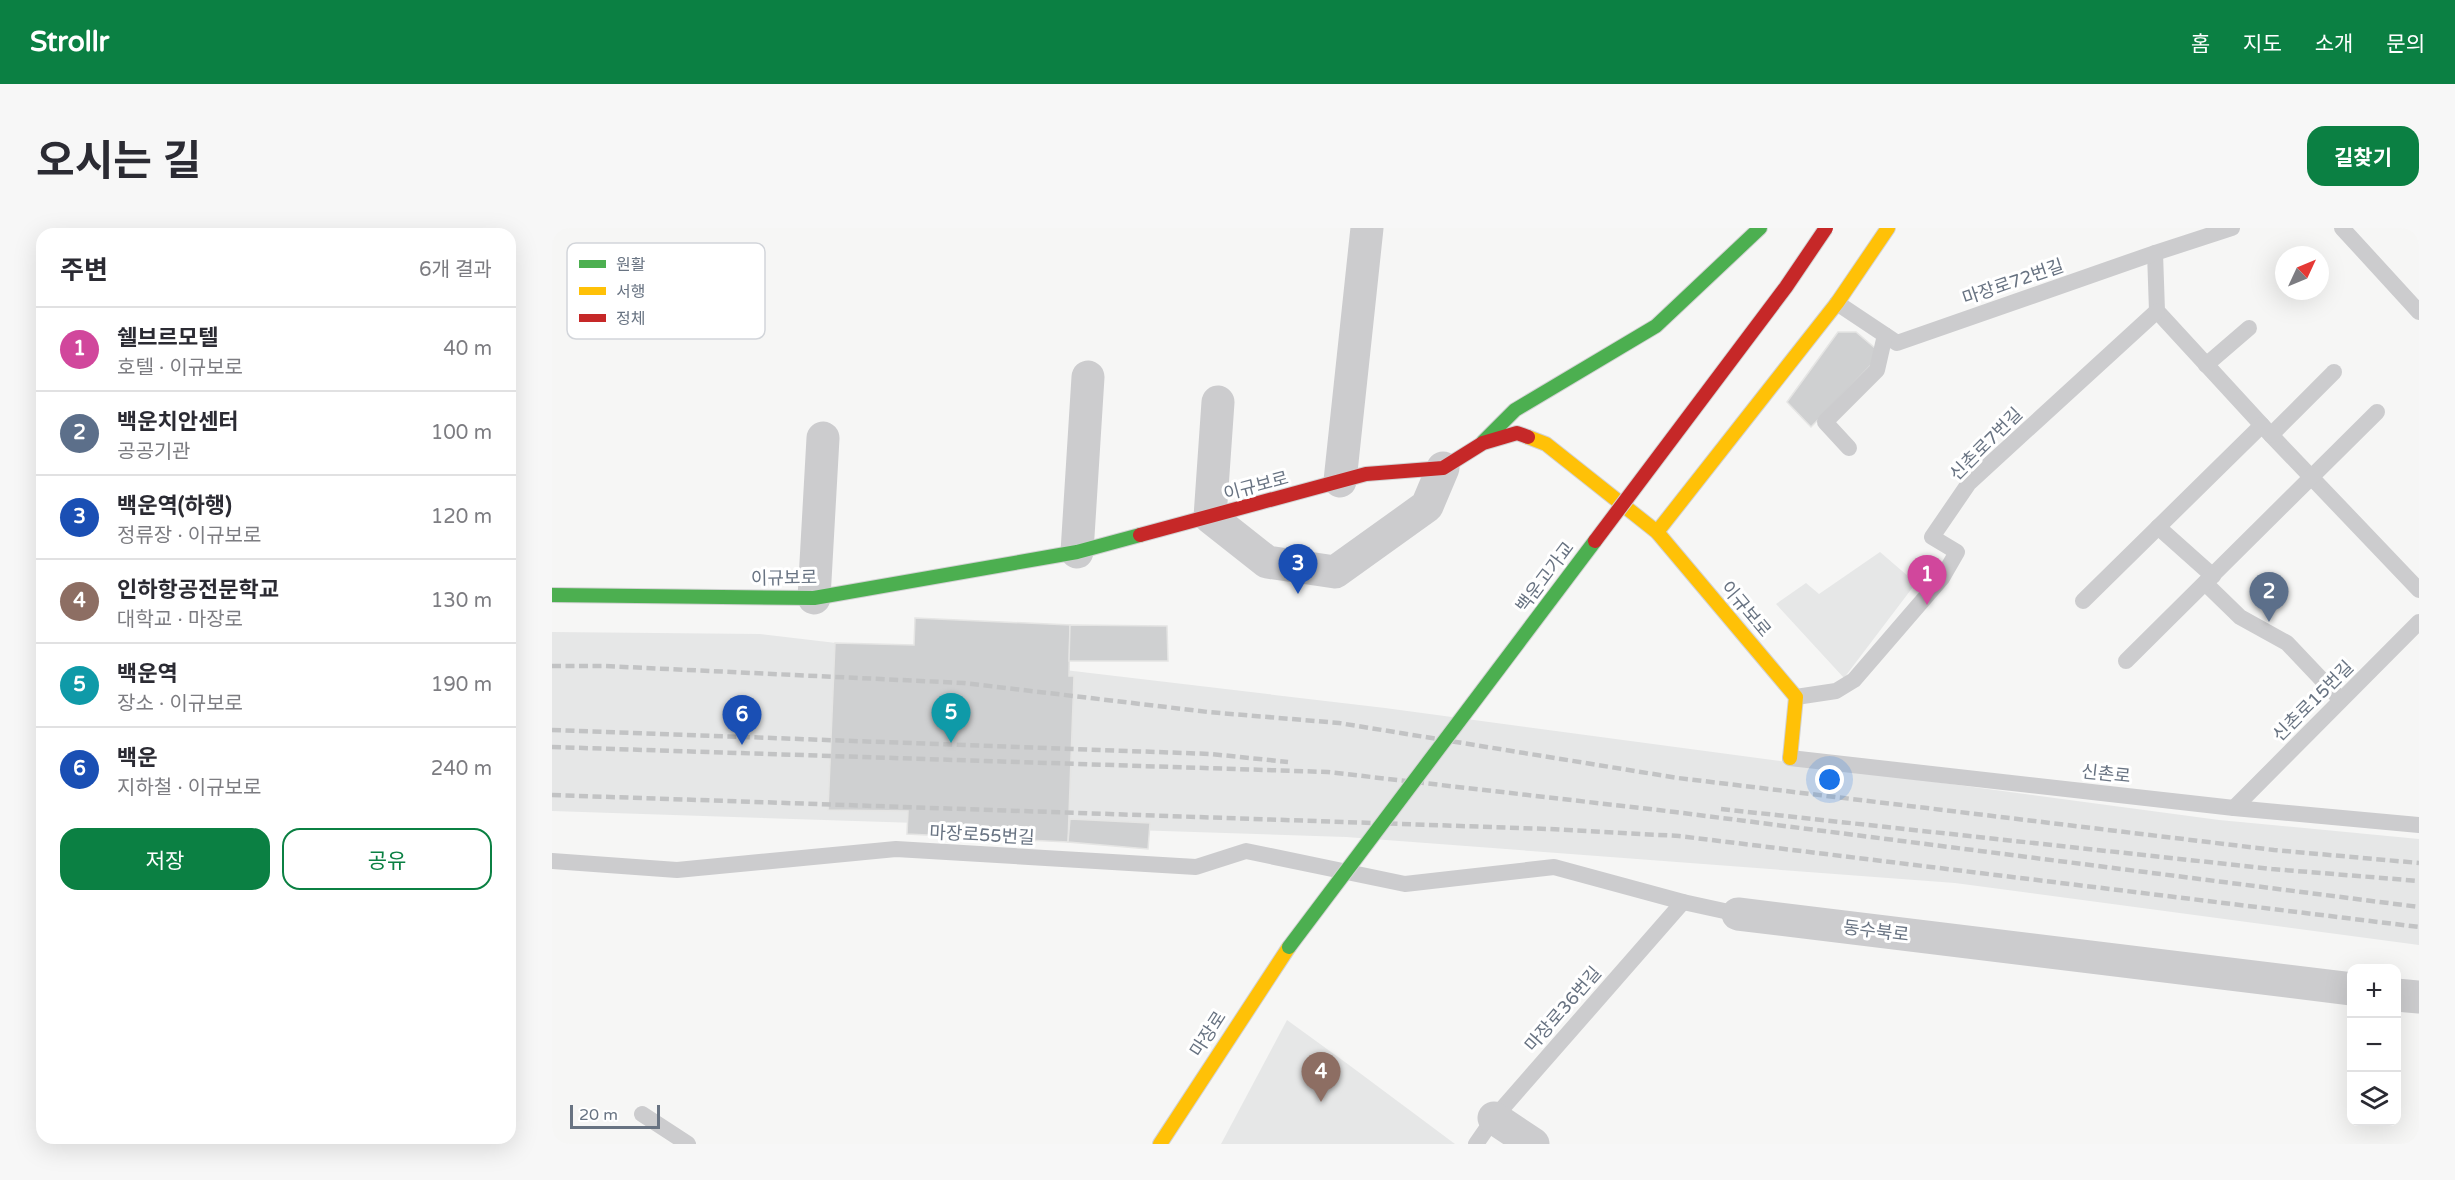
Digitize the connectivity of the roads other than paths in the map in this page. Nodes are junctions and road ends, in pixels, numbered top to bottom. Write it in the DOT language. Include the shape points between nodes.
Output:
graph roads {
  1 [pos="1367,228"];
  2 [pos="1760,228"];
  3 [pos="1826,228"];
  4 [pos="1888,228"];
  5 [pos="2232,228"];
  6 [pos="2342,228"];
  7 [pos="2155,253"];
  8 [pos="1837,303"];
  9 [pos="2157,310"];
  10 [pos="2419,312"];
  11 [pos="2249,328"];
  12 [pos="1885,336"];
  13 [pos="2206,365"];
  14 [pos="2334,372"];
  15 [pos="1088,377"];
  16 [pos="1218,402"];
  17 [pos="2377,412"];
  18 [pos="2267,430"];
  19 [pos="823,438"];
  20 [pos="1483,443"];
  21 [pos="1849,448"];
  22 [pos="1443,468"];
  23 [pos="2312,478"];
  24 [pos="1340,481"];
  25 [pos="1210,517"];
  26 [pos="2158,527"];
  27 [pos="1657,532"];
  28 [pos="1077,552"];
  29 [pos="2209,580"];
  30 [pos="2419,590"];
  31 [pos="552,595"];
  32 [pos="814,598"];
  33 [pos="2084,601"];
  34 [pos="2419,622"];
  35 [pos="2126,661"];
  36 [pos="1796,697"];
  37 [pos="2341,700"];
  38 [pos="1790,758"];
  39 [pos="2234,808"];
  40 [pos="2419,825"];
  41 [pos="552,861"];
  42 [pos="1405,884"];
  43 [pos="1683,902"];
  44 [pos="1738,914"];
  45 [pos="1289,946"];
  46 [pos="2347,988"];
  47 [pos="2401,996"];
  48 [pos="2419,998"];
  49 [pos="642,1114"];
  50 [pos="1485,1131"];
  51 [pos="688,1144"];
  52 [pos="1160,1144"];
  53 [pos="1533,1144"];
  1 -- 24 [label="street"];
  2 -- 20 [label="main road" via="1656,326 1515,410"];
  3 -- 45 [label="main road, 백운고가교, bridge"];
  4 -- 8 [label="main road"];
  5 -- 7 [label="lane, 마장로72번길"];
  6 -- 10 [label="lane"];
  7 -- 9 [label="lane"];
  7 -- 12 [label="lane, 마장로72번길" via="1897,343"];
  8 -- 12 [label="lane"];
  8 -- 27 [label="main road"];
  9 -- 13 [label="lane"];
  9 -- 36 [label="lane, 신촌로7번길" via="1970,483 1932,537 1957,552 1942,578 1854,680 1836,691"];
  11 -- 13 [label="lane"];
  12 -- 21 [label="lane" via="1877,370 1825,422"];
  13 -- 18 [label="lane"];
  14 -- 18 [label="lane"];
  15 -- 28 [label="street"];
  16 -- 25 [label="street"];
  17 -- 23 [label="lane"];
  18 -- 23 [label="lane"];
  18 -- 26 [label="lane"];
  19 -- 32 [label="street"];
  20 -- 22 [label="main road, 이규보로"];
  20 -- 27 [label="main road, 이규보로" via="1517,433 1546,444"];
  22 -- 24 [label="main road, 이규보로" via="1366,474"];
  22 -- 25 [label="street" via="1427,506 1335,572 1267,562"];
  23 -- 29 [label="lane"];
  23 -- 30 [label="lane"];
  24 -- 25 [label="main road, 이규보로"];
  25 -- 28 [label="main road, 이규보로"];
  26 -- 29 [label="lane"];
  26 -- 33 [label="lane"];
  27 -- 36 [label="main road, 이규보로"];
  28 -- 32 [label="main road, 이규보로"];
  29 -- 35 [label="lane"];
  29 -- 37 [label="lane" via="2240,617 2287,643"];
  31 -- 32 [label="main road, 이규보로"];
  34 -- 37 [label="lane, 신촌로15번길"];
  36 -- 38 [label="main road"];
  37 -- 39 [label="lane, 신촌로15번길"];
  38 -- 39 [label="lane, 신촌로"];
  39 -- 40 [label="lane, 신촌로"];
  41 -- 42 [label="lane, 마장로55번길" via="677,870 896,849 1196,867 1246,851"];
  42 -- 43 [label="lane, 동수북로" via="1554,867"];
  43 -- 44 [label="lane, 동수북로"];
  43 -- 50 [label="lane, 마장로36번길"];
  44 -- 46 [label="street, 동수북로"];
  45 -- 52 [label="main road, 마장로"];
  47 -- 48 [label="street"];
  49 -- 51 [label="lane"];
  50 -- 53 [label="street"];
}
